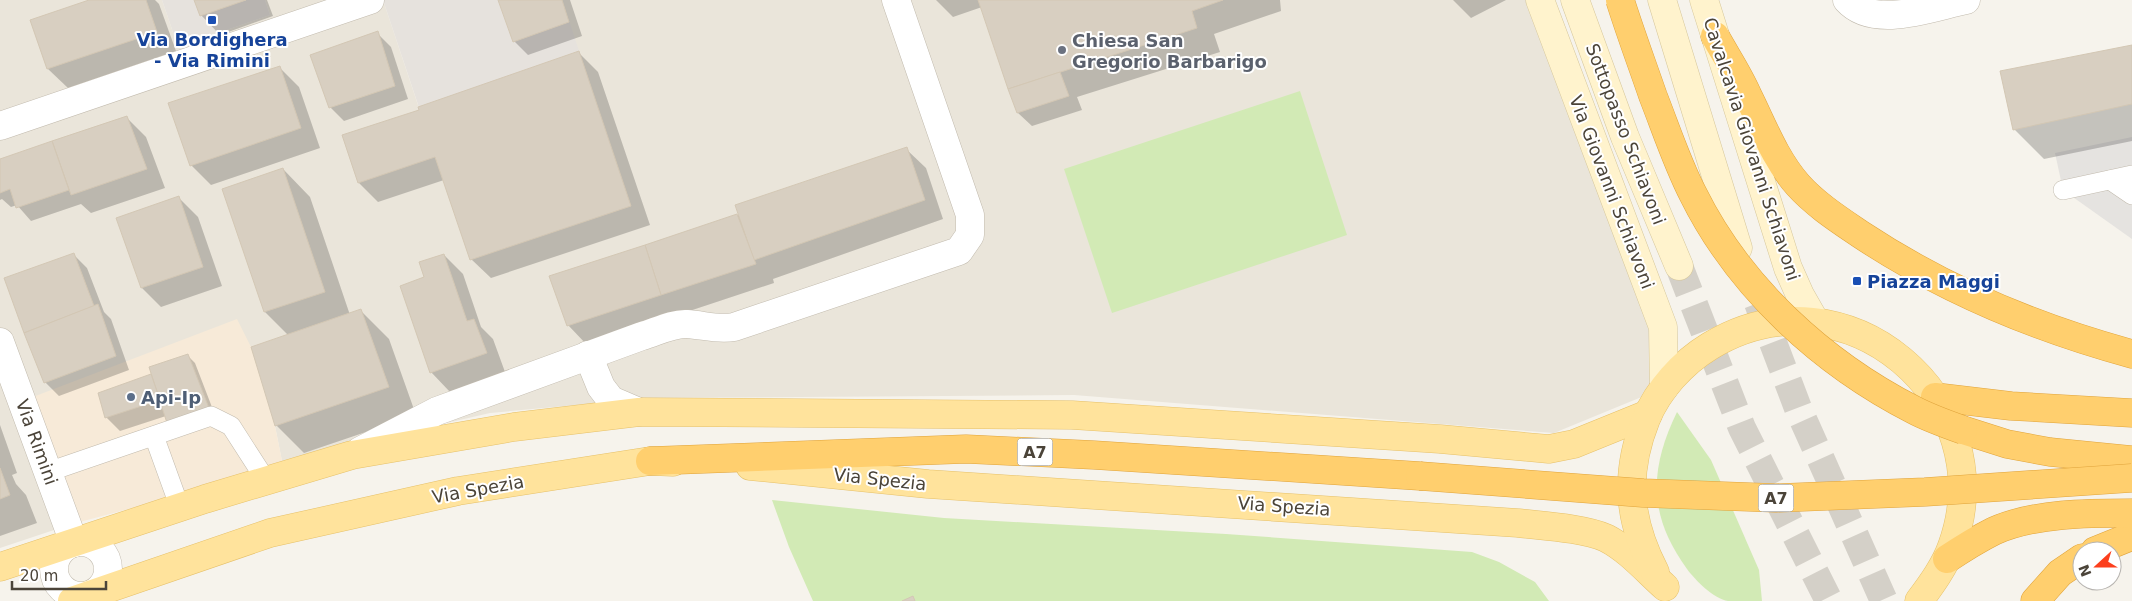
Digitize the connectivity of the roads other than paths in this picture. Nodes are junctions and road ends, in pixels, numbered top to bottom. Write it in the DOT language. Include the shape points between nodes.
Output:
graph roads {
  1 [pos="370,0"];
  2 [pos="896,0"];
  3 [pos="1540,0"];
  4 [pos="1575,0"];
  5 [pos="1620,0"];
  6 [pos="1662,0"];
  7 [pos="1704,0"];
  8 [pos="1847,0"];
  9 [pos="1966,0"];
  10 [pos="1715,36"];
  11 [pos="0,126"];
  12 [pos="2132,175"];
  13 [pos="2110,180"];
  14 [pos="2063,190"];
  15 [pos="2132,195"];
  16 [pos="1738,248"];
  17 [pos="1679,266"];
  18 [pos="1816,323"];
  19 [pos="0,342"];
  20 [pos="2132,354"];
  21 [pos="588,355"];
  22 [pos="1664,388"];
  23 [pos="1935,397"];
  24 [pos="639,412"];
  25 [pos="2132,413"];
  26 [pos="1648,414"];
  27 [pos="154,436"];
  28 [pos="352,456"];
  29 [pos="2132,460"];
  30 [pos="650,461"];
  31 [pos="48,472"];
  32 [pos="2132,478"];
  33 [pos="267,482"];
  34 [pos="180,508"];
  35 [pos="2132,513"];
  36 [pos="2132,536"];
  37 [pos="2120,541"];
  38 [pos="74,543"];
  39 [pos="2072,565"];
  40 [pos="1942,566"];
  41 [pos="0,568"];
  42 [pos="1671,594"];
  43 [pos="86,599"];
  44 [pos="1918,601"];
  45 [pos="1935,601"];
  46 [pos="2035,601"];
  1 -- 11 [label="street"];
  2 -- 21 [label="street, Via Spezia" via="970,214 970,235 959,251 734,327 674,326"];
  3 -- 22 [label="main road, Via Giovanni Schiavoni" via="1663,328"];
  4 -- 17 [label="main road, Sottopasso Schiavoni" via="1625,137"];
  5 -- 29 [label="highway, bridge" via="1693,195 1731,256 1780,313 1822,350 1870,385 1922,414 2007,444"];
  6 -- 16 [label="main road"];
  7 -- 10 [label="main road, Cavalcavia Giovanni Schiavoni"];
  8 -- 9 [label="street" via="1852,6 1870,14 1888,16"];
  10 -- 18 [label="main road, Cavalcavia Giovanni Schiavoni" via="1786,261"];
  10 -- 20 [label="highway" via="1748,94 1780,161 1818,204 1920,271 1978,299 2066,334"];
  12 -- 13 [label="lane"];
  13 -- 14 [label="lane"];
  13 -- 15 [label="lane"];
  18 -- 22 [label="main road" via="1768,324 1738,332 1685,364"];
  18 -- 23 [label="main road" via="1849,330 1886,348 1918,374"];
  19 -- 31 [label="street, Via Rimini"];
  21 -- 24 [label="street, Via Spezia" via="601,387 611,400"];
  21 -- 28 [label="street, Via Spezia" via="436,411"];
  22 -- 26 [label="main road"];
  23 -- 25 [label="highway" via="2011,406"];
  23 -- 40 [label="main road" via="1951,426 1963,487 1958,528"];
  24 -- 26 [label="main road, Via Spezia" via="1072,415 1549,449 1574,444"];
  24 -- 28 [label="main road, Via Spezia" via="514,427"];
  26 -- 42 [label="main road" via="1635,452 1631,494 1638,535 1652,566"];
  27 -- 31 [label="lane"];
  27 -- 33 [label="lane" via="211,416 231,426"];
  27 -- 34 [label="lane"];
  28 -- 33 [label="main road, Via Spezia"];
  30 -- 32 [label="highway, A7, bridge" via="966,449 1420,476 1643,493 1776,498"];
  30 -- 42 [label="main road, Via Spezia" via="749,466 928,484 1518,523 1605,538 1620,547"];
  30 -- 43 [label="main road, Via Spezia" via="458,491 270,533"];
  31 -- 38 [label="street, Via Rimini"];
  33 -- 34 [label="main road, Via Spezia"];
  34 -- 38 [label="main road, Via Spezia"];
  35 -- 40 [label="highway" via="2096,513 2014,523 1994,531"];
  36 -- 37 [label="highway"];
  38 -- 41 [label="main road, Via Spezia"];
  38 -- 43 [label="street, Via Spezia" via="57,556 55,576 62,588"];
  38 -- 43 [label="street, Via Spezia" via="94,544 107,560 107,577"];
  39 -- 46 [label="highway" via="2060,573"];
  40 -- 44 [label="main road"];
  40 -- 45 [label="main road" via="1935,583"];
}
